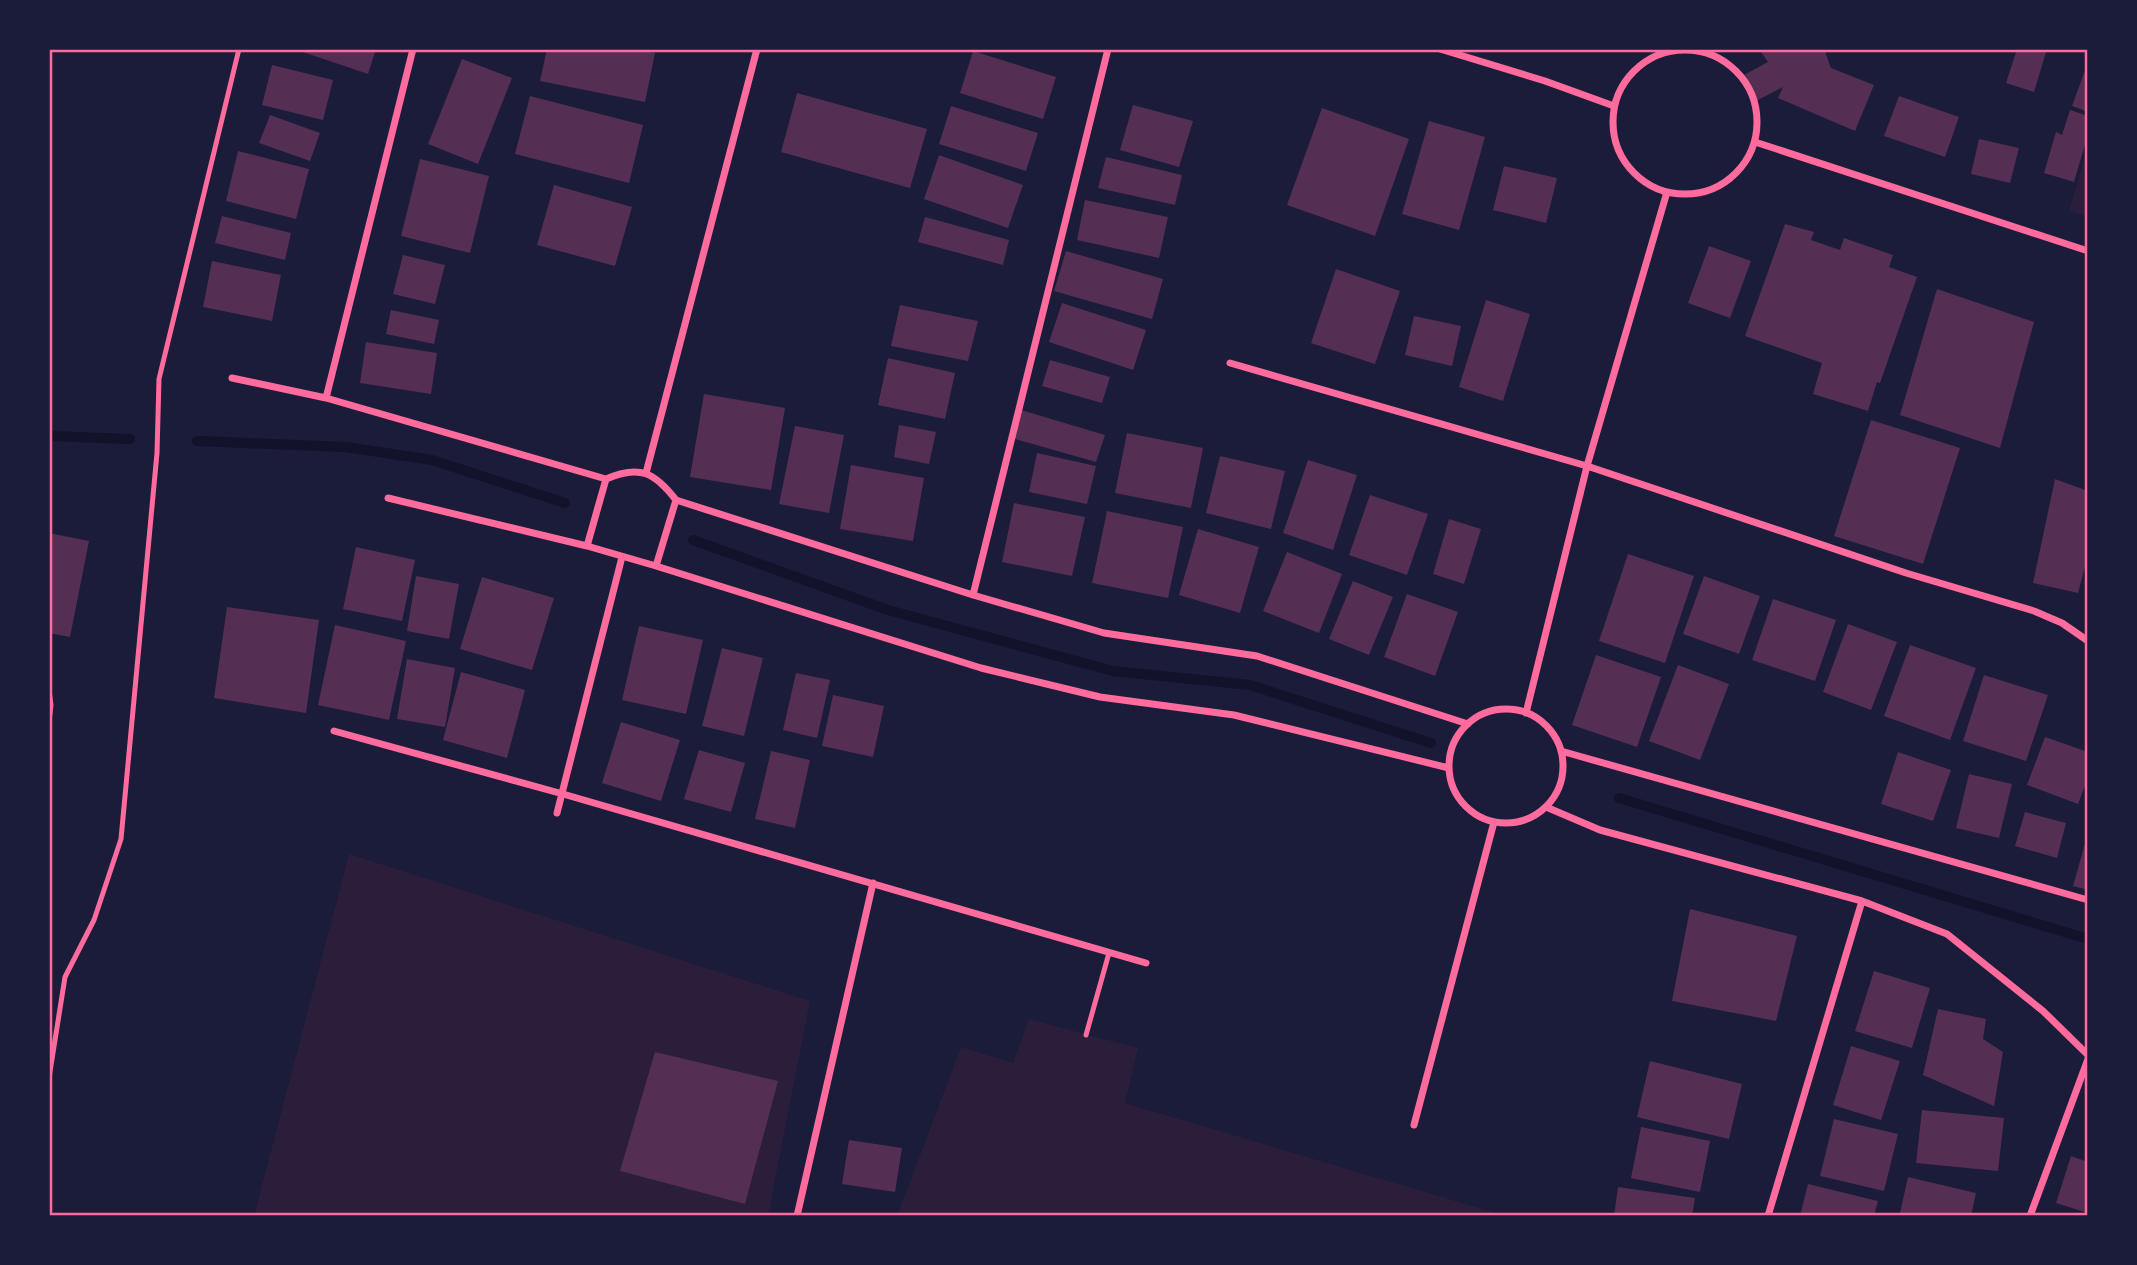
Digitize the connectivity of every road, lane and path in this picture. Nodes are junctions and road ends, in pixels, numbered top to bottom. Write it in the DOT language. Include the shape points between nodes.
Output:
graph roads {
  1 [pos="239,49"];
  2 [pos="413,49"];
  3 [pos="757,49"];
  4 [pos="1108,49"];
  5 [pos="1440,49"];
  6 [pos="1704,51"];
  7 [pos="1614,106"];
  8 [pos="1755,142"];
  9 [pos="1667,192"];
  10 [pos="2088,251"];
  11 [pos="1230,363"];
  12 [pos="232,378"];
  13 [pos="327,398"];
  14 [pos="1587,466"];
  15 [pos="646,473"];
  16 [pos="606,479"];
  17 [pos="388,498"];
  18 [pos="676,500"];
  19 [pos="587,546"];
  20 [pos="622,556"];
  21 [pos="656,566"];
  22 [pos="973,596"];
  23 [pos="2088,641"];
  24 [pos="49,690"];
  25 [pos="1526,713"];
  26 [pos="49,722"];
  27 [pos="1468,724"];
  28 [pos="334,731"];
  29 [pos="1561,751"];
  30 [pos="1449,768"];
  31 [pos="563,794"];
  32 [pos="1546,807"];
  33 [pos="557,813"];
  34 [pos="1494,822"];
  35 [pos="873,883"];
  36 [pos="2088,900"];
  37 [pos="1862,901"];
  38 [pos="1109,953"];
  39 [pos="1146,963"];
  40 [pos="1086,1035"];
  41 [pos="2088,1057"];
  42 [pos="49,1077"];
  43 [pos="1413,1125"];
  44 [pos="797,1216"];
  45 [pos="1768,1216"];
  46 [pos="2030,1216"];
  1 -- 42 [label="lane" via="159,379 157,453 121,839 94,920 65,977"];
  2 -- 13 [label="street"];
  3 -- 15 [label="street"];
  4 -- 22 [label="street"];
  5 -- 7 [label="street"];
  6 -- 7 [label="street" via="1657,55 1638,67"];
  6 -- 8 [label="street" via="1741,77 1753,97"];
  7 -- 9 [label="street" via="1613,128 1623,159 1646,183"];
  8 -- 9 [label="street" via="1745,162 1710,190"];
  8 -- 10 [label="street"];
  9 -- 14 [label="street"];
  11 -- 14 [label="street"];
  12 -- 13 [label="street"];
  13 -- 16 [label="street"];
  14 -- 23 [label="street" via="2034,611"];
  14 -- 25 [label="street"];
  15 -- 16 [label="street"];
  15 -- 18 [label="street" via="657,478"];
  16 -- 19 [label="street"];
  17 -- 19 [label="street"];
  18 -- 21 [label="street"];
  18 -- 22 [label="street"];
  19 -- 20 [label="street"];
  20 -- 21 [label="street"];
  20 -- 31 [label="street"];
  21 -- 30 [label="street" via="981,668 1100,697 1234,715"];
  22 -- 27 [label="street" via="1104,633 1257,656"];
  24 -- 26 [label="lane"];
  25 -- 27 [label="street" via="1495,711"];
  25 -- 29 [label="street" via="1544,724"];
  27 -- 30 [label="street" via="1451,752"];
  28 -- 31 [label="street"];
  29 -- 32 [label="street" via="1561,781"];
  29 -- 36 [label="street"];
  30 -- 34 [label="street" via="1462,803"];
  31 -- 33 [label="street"];
  31 -- 35 [label="street"];
  32 -- 34 [label="street" via="1522,821"];
  32 -- 37 [label="street" via="1600,830"];
  34 -- 43 [label="street"];
  35 -- 38 [label="street"];
  35 -- 44 [label="street"];
  37 -- 41 [label="street" via="1947,934 2043,1011"];
  37 -- 45 [label="street"];
  38 -- 39 [label="street"];
  38 -- 40 [label="lane"];
  41 -- 46 [label="street"];
}
